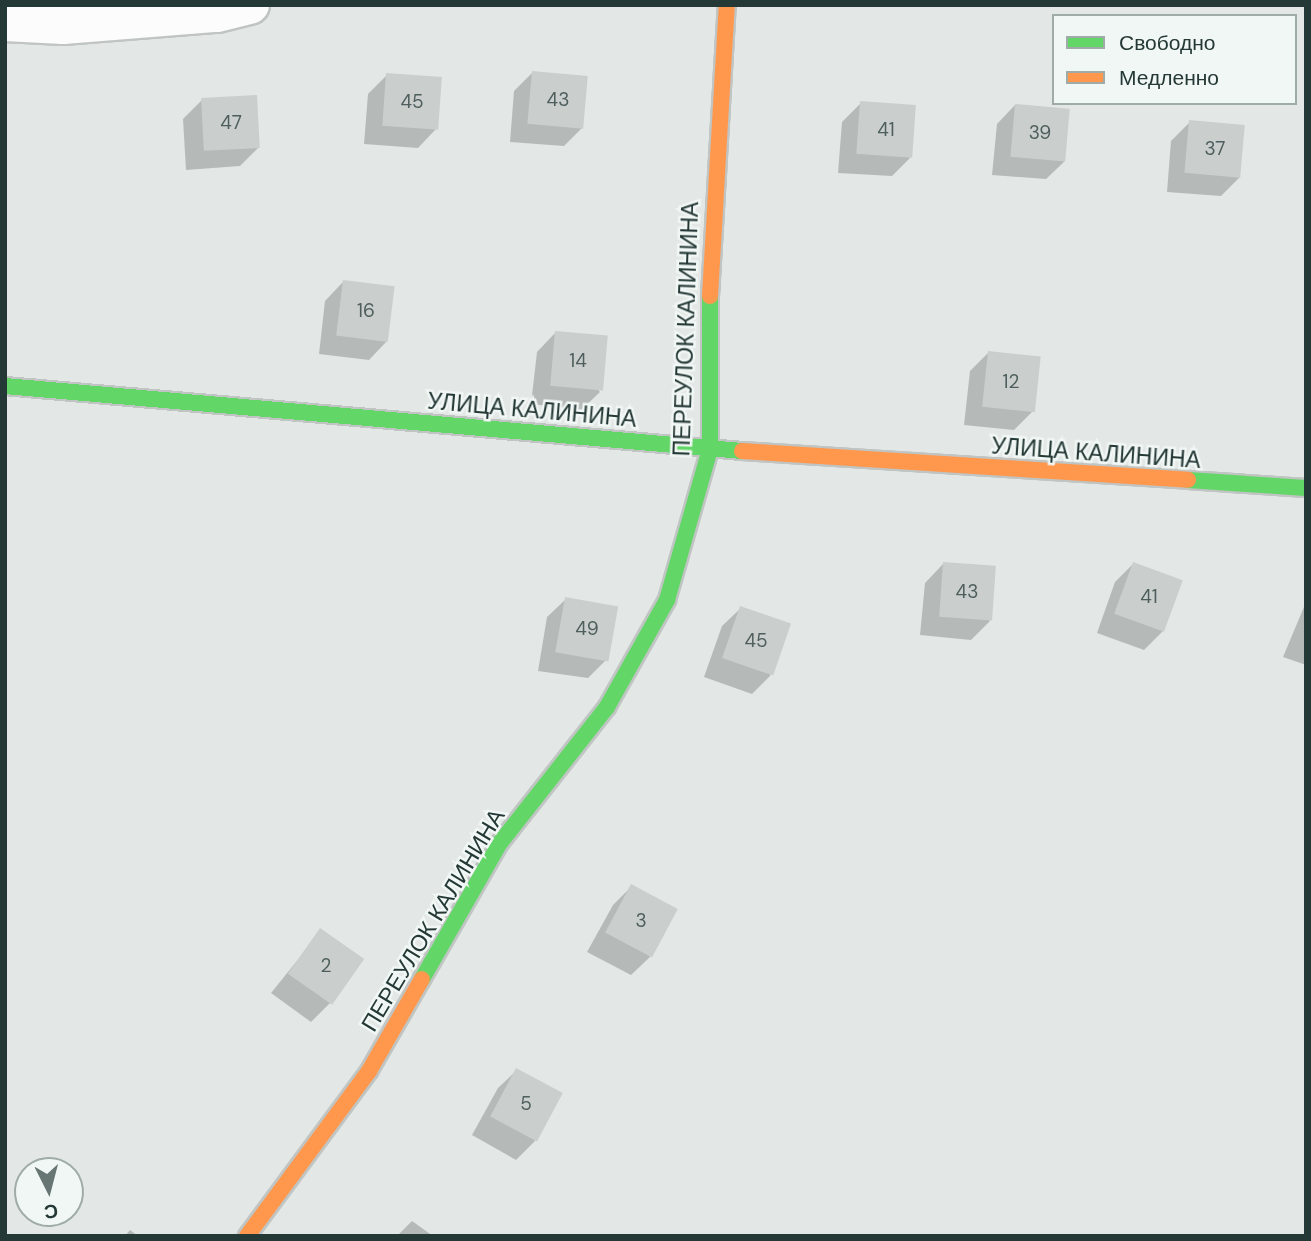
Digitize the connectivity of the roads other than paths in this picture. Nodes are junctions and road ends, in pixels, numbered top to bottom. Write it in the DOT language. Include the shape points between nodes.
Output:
graph roads {
  1 [pos="250,5"];
  2 [pos="727,5"];
  3 [pos="5,23"];
  4 [pos="5,386"];
  5 [pos="710,449"];
  6 [pos="1306,488"];
  7 [pos="247,1236"];
  1 -- 3 [label="street" via="217,13 63,26"];
  2 -- 5 [label="street, ПЕРЕУЛОК КАЛИНИНА" via="710,239"];
  4 -- 5 [label="street, УЛИЦА КАЛИНИНА"];
  5 -- 6 [label="street, УЛИЦА КАЛИНИНА"];
  5 -- 7 [label="street, ПЕРЕУЛОК КАЛИНИНА" via="667,600 607,708 500,843 369,1071"];
}
